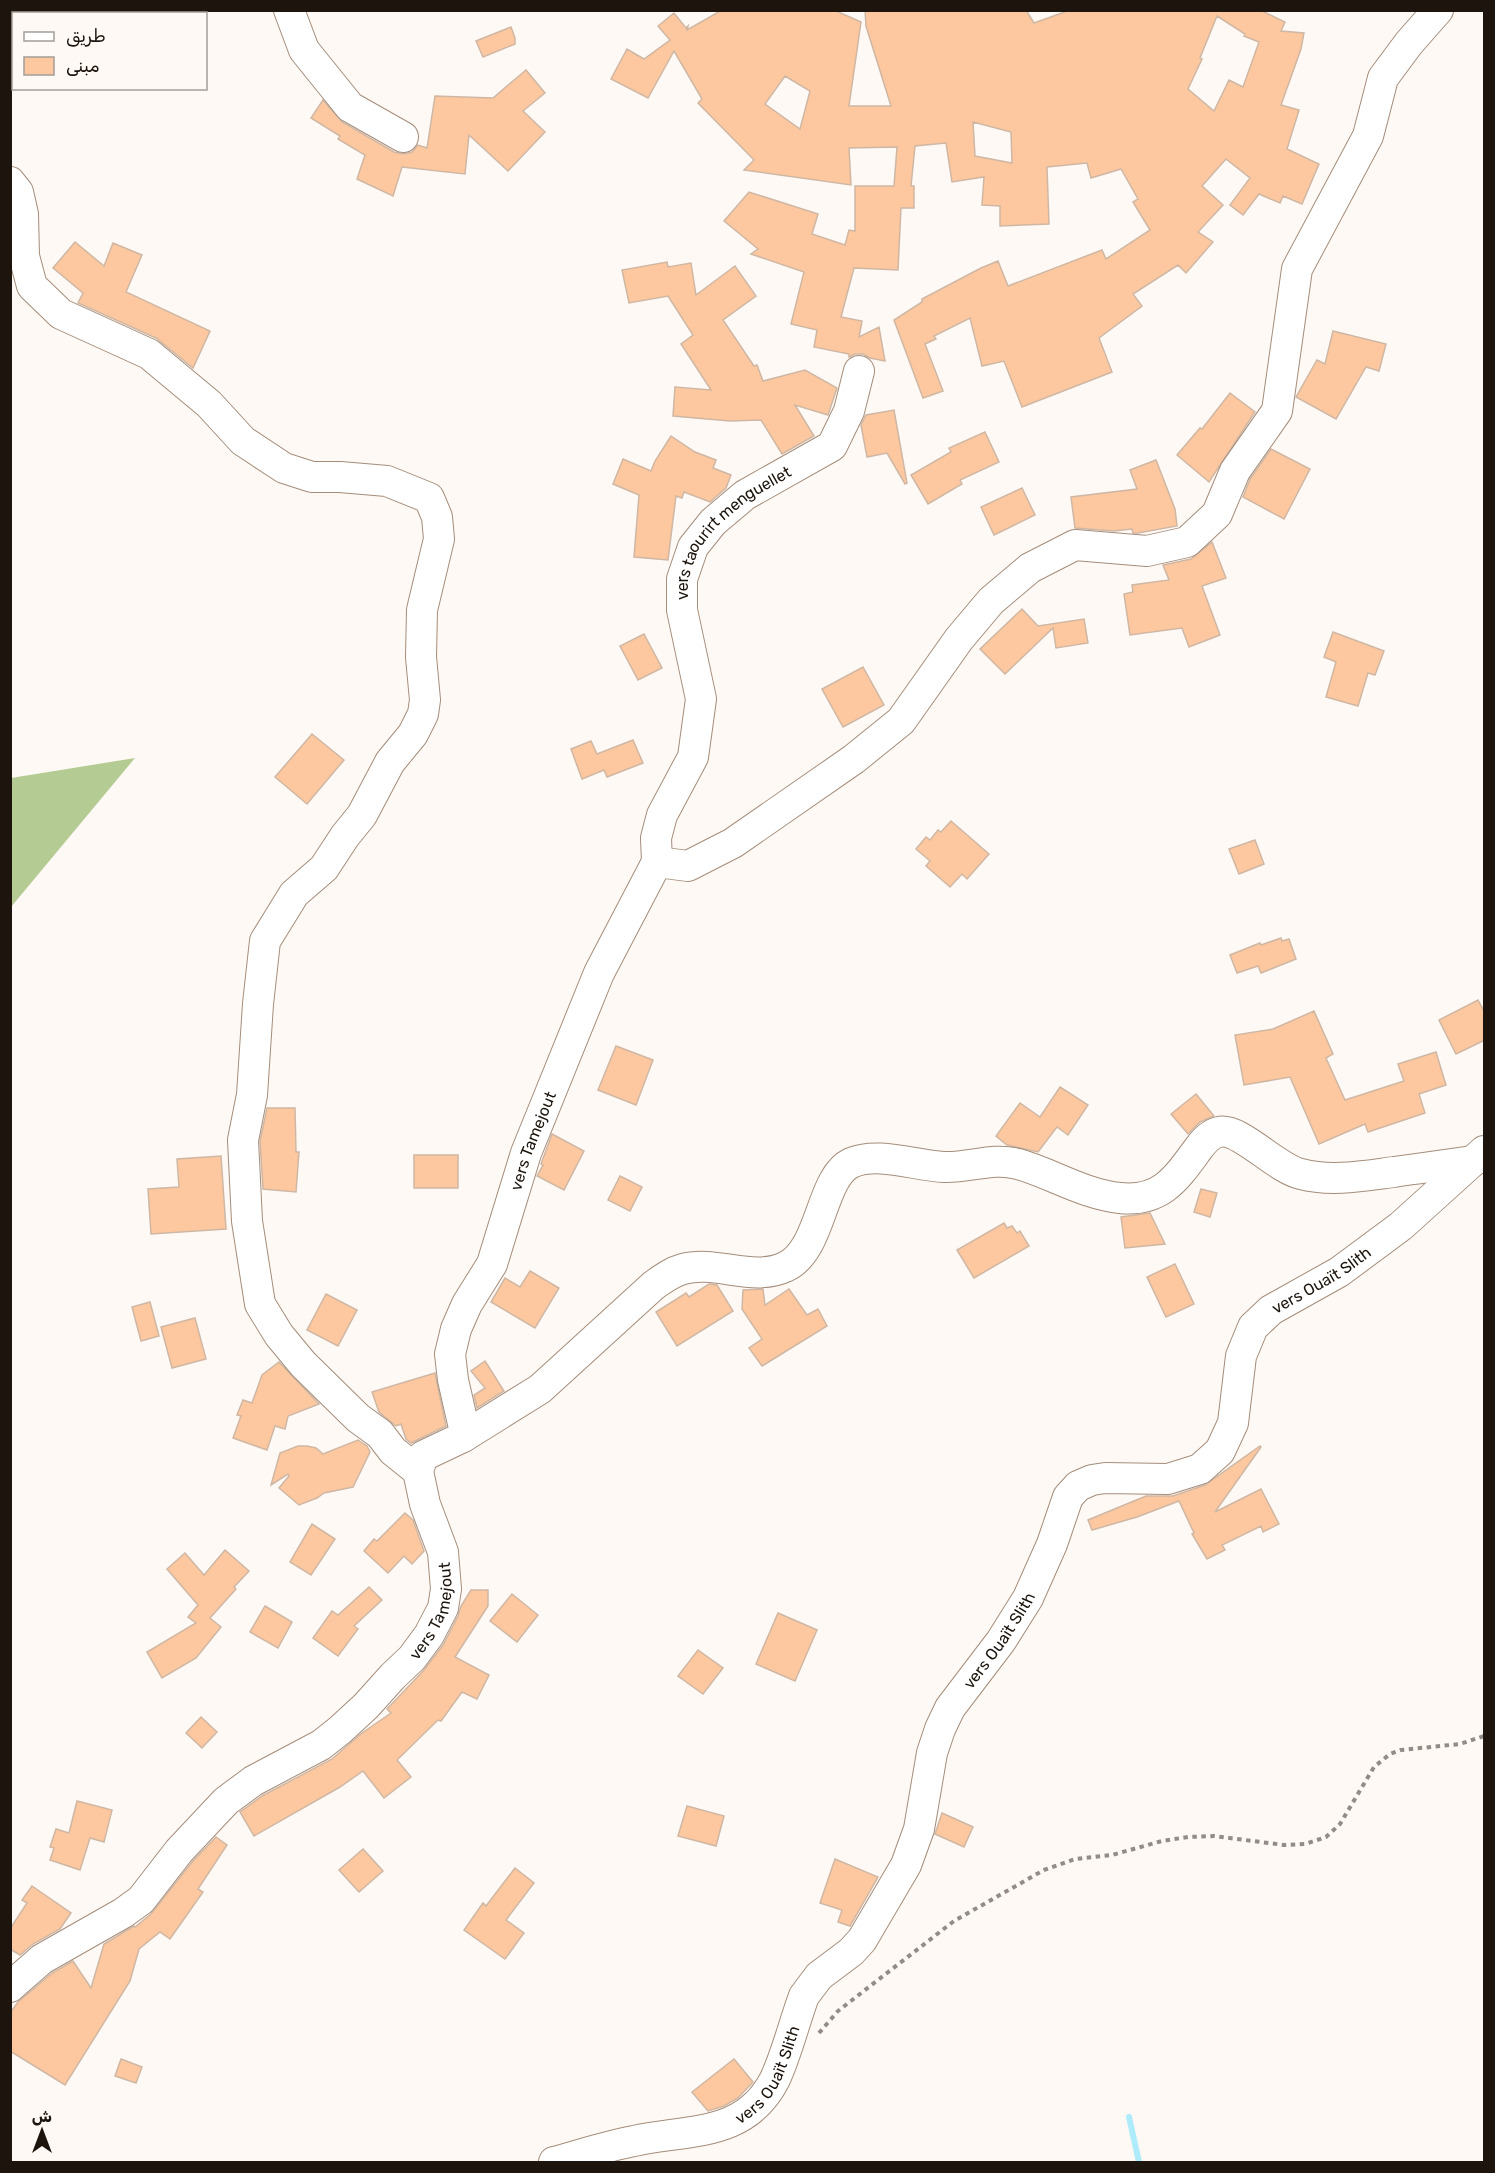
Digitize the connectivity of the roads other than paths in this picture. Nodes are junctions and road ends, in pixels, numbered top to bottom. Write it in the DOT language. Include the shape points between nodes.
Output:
graph roads {
  1 [pos="289,10"];
  2 [pos="1438,10"];
  3 [pos="404,137"];
  4 [pos="10,182"];
  5 [pos="859,371"];
  6 [pos="657,861"];
  7 [pos="1479,1156"];
  8 [pos="463,1437"];
  9 [pos="418,1471"];
  10 [pos="10,1987"];
  11 [pos="554,2163"];
  1 -- 3 [label="street" via="304,50 350,107"];
  2 -- 6 [label="street" via="1383,78 1368,136 1297,269 1277,411 1235,471 1217,514 1187,542 1147,551 1075,545 1030,568 959,639 901,721 854,759 734,843 688,866"];
  4 -- 9 [label="street" via="18,192 23,214 24,256 33,286 61,314 148,354 209,404 243,441 284,468 312,477 387,481 429,498 438,518 439,539 422,610 423,714 413,734 390,762 362,815 324,868 294,894 265,941 252,1095 243,1140 247,1221 260,1304 303,1364"];
  5 -- 6 [label="street, vers taourirt menguellet" via="849,411 832,446 746,495 713,522 693,547 682,579 682,610 701,699 693,757 662,815 656,838"];
  6 -- 8 [label="street, vers Tamejout" via="599,972 526,1153 492,1264 456,1329 450,1354"];
  7 -- 8 [label="street" via="1350,1178 1322,1177 1283,1167 1232,1133 1220,1131 1203,1142 1175,1180 1159,1192 1140,1198 1119,1198 1077,1188 1017,1164 993,1160 944,1167 866,1159 851,1163 839,1172 803,1252 786,1267 767,1272 704,1267 670,1274 540,1389"];
  7 -- 11 [label="street, vers Ouaït Slith" via="1401,1226 1339,1272 1272,1310 1253,1327 1241,1356 1233,1423 1220,1451 1200,1469 1168,1479 1092,1480 1078,1486 1068,1497 1028,1598 950,1708 940,1729 919,1829 906,1865 862,1940 810,1986 774,2079 760,2101 720,2127 636,2140"];
  8 -- 9 [label="street" via="423,1456"];
  9 -- 10 [label="street, vers Tamejout" via="425,1504 443,1552 446,1589 429,1635 412,1658 321,1745 253,1781 225,1801 141,1900 42,1959"];
}
